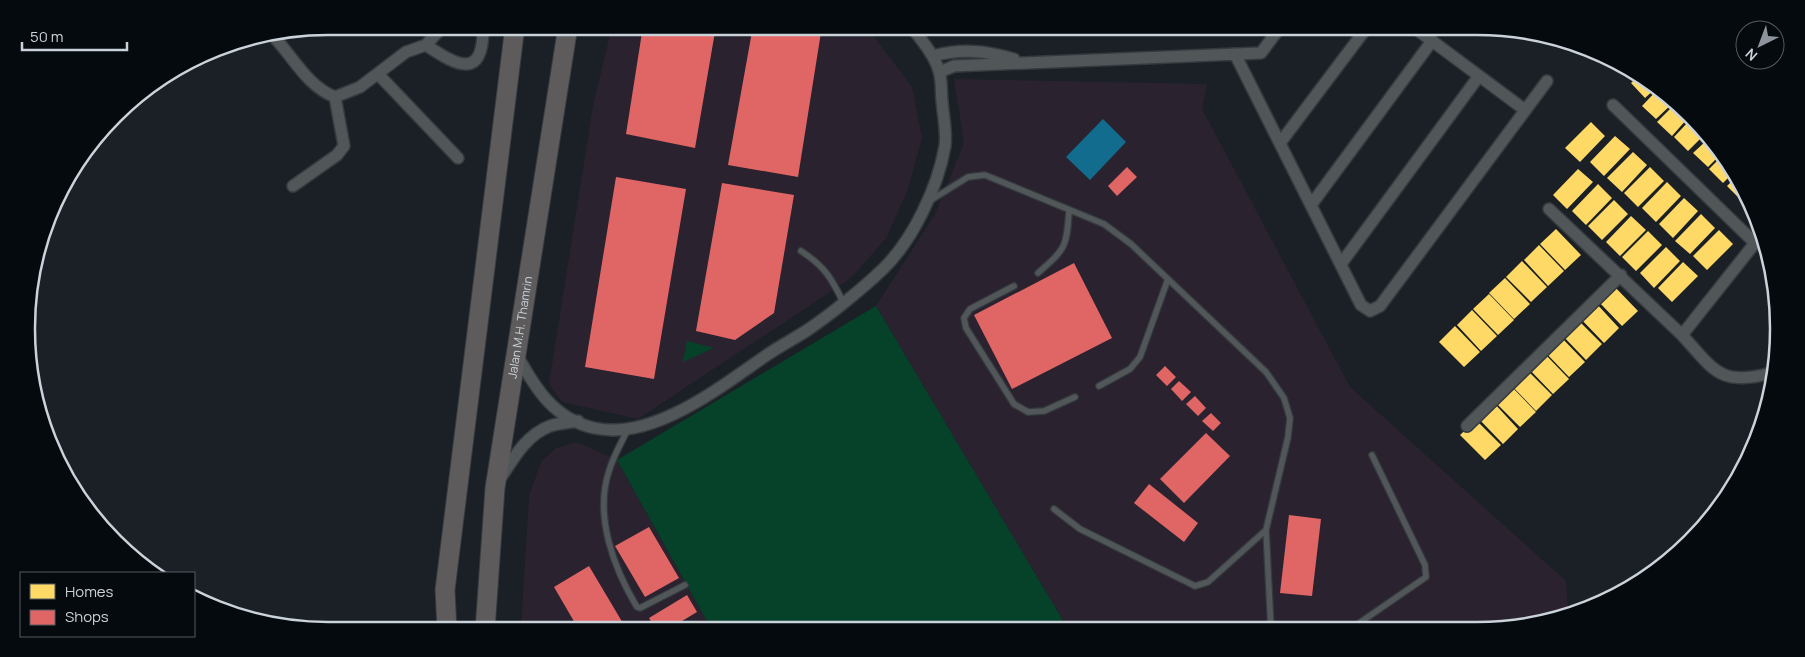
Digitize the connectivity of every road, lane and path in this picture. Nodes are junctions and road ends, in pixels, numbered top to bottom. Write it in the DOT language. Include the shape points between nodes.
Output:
graph roads {
  1 [pos="435,35"];
  2 [pos="482,35"];
  3 [pos="518,35"];
  4 [pos="567,35"];
  5 [pos="918,35"];
  6 [pos="1274,35"];
  7 [pos="1361,35"];
  8 [pos="1424,35"];
  9 [pos="277,40"];
  10 [pos="1432,41"];
  11 [pos="426,45"];
  12 [pos="1235,54"];
  13 [pos="933,56"];
  14 [pos="1022,62"];
  15 [pos="940,72"];
  16 [pos="378,74"];
  17 [pos="1479,76"];
  18 [pos="1547,81"];
  19 [pos="335,97"];
  20 [pos="1613,105"];
  21 [pos="1525,110"];
  22 [pos="1280,143"];
  23 [pos="458,158"];
  24 [pos="293,186"];
  25 [pos="928,202"];
  26 [pos="1311,205"];
  27 [pos="1549,209"];
  28 [pos="1069,210"];
  29 [pos="1756,240"];
  30 [pos="1757,241"];
  31 [pos="801,251"];
  32 [pos="1341,264"];
  33 [pos="1038,274"];
  34 [pos="1620,275"];
  35 [pos="1168,279"];
  36 [pos="1014,286"];
  37 [pos="843,302"];
  38 [pos="1682,335"];
  39 [pos="515,351"];
  40 [pos="1766,374"];
  41 [pos="1099,386"];
  42 [pos="1075,397"];
  43 [pos="578,421"];
  44 [pos="1467,426"];
  45 [pos="628,429"];
  46 [pos="1372,455"];
  47 [pos="494,488"];
  48 [pos="1054,509"];
  49 [pos="1266,530"];
  50 [pos="685,585"];
  51 [pos="447,622"];
  52 [pos="486,622"];
  53 [pos="1271,622"];
  54 [pos="1361,622"];
  1 -- 11 [label="street"];
  2 -- 11 [label="street" via="478,58 467,64 449,62"];
  3 -- 51 [label="main road" via="445,590"];
  4 -- 39 [label="main road, Jalan M.H. Thamrin"];
  5 -- 13 [label="street"];
  6 -- 12 [label="street" via="1261,53"];
  7 -- 22 [label="street"];
  8 -- 10 [label="street"];
  9 -- 19 [label="street" via="312,84"];
  10 -- 17 [label="street"];
  10 -- 26 [label="street"];
  11 -- 16 [label="street" via="406,52"];
  12 -- 14 [label="street"];
  12 -- 22 [label="street"];
  13 -- 14 [label="street" via="952,50 986,51"];
  13 -- 15 [label="street"];
  14 -- 15 [label="street" via="954,66"];
  15 -- 25 [label="street" via="945,145"];
  16 -- 19 [label="street" via="360,87"];
  16 -- 23 [label="street"];
  17 -- 21 [label="street"];
  17 -- 32 [label="street"];
  18 -- 21 [label="street"];
  19 -- 24 [label="street" via="344,146 338,156"];
  20 -- 29 [label="street"];
  21 -- 32 [label="street" via="1380,306 1370,311 1361,305"];
  22 -- 26 [label="street"];
  25 -- 28 [label="lane" via="968,177 986,175"];
  25 -- 37 [label="street" via="913,231 883,269"];
  26 -- 32 [label="street"];
  27 -- 34 [label="street"];
  28 -- 33 [label="lane" via="1068,234 1062,252"];
  28 -- 35 [label="lane" via="1104,224"];
  30 -- 38 [label="street"];
  31 -- 37 [label="lane" via="832,277"];
  34 -- 38 [label="street"];
  34 -- 44 [label="street"];
  35 -- 41 [label="lane" via="1140,357 1130,370"];
  35 -- 49 [label="lane" via="1266,372 1284,398 1290,418 1288,437"];
  36 -- 42 [label="lane" via="970,309 964,318 966,328 1014,404 1028,412 1044,411"];
  37 -- 45 [label="street" via="806,331 688,407"];
  38 -- 40 [label="street" via="1714,369 1724,375 1748,379"];
  39 -- 43 [label="street" via="538,393 562,413"];
  39 -- 47 [label="main road, Jalan M.H. Thamrin"];
  43 -- 45 [label="street" via="594,428"];
  43 -- 47 [label="street" via="550,426 530,438 518,450"];
  45 -- 50 [label="lane" via="608,472 606,486 605,506 612,553 637,607"];
  46 -- 54 [label="lane" via="1425,565 1426,577"];
  47 -- 52 [label="main road, Jalan M.H. Thamrin"];
  48 -- 49 [label="lane" via="1080,529 1195,586 1208,582"];
  49 -- 53 [label="lane"];
}
